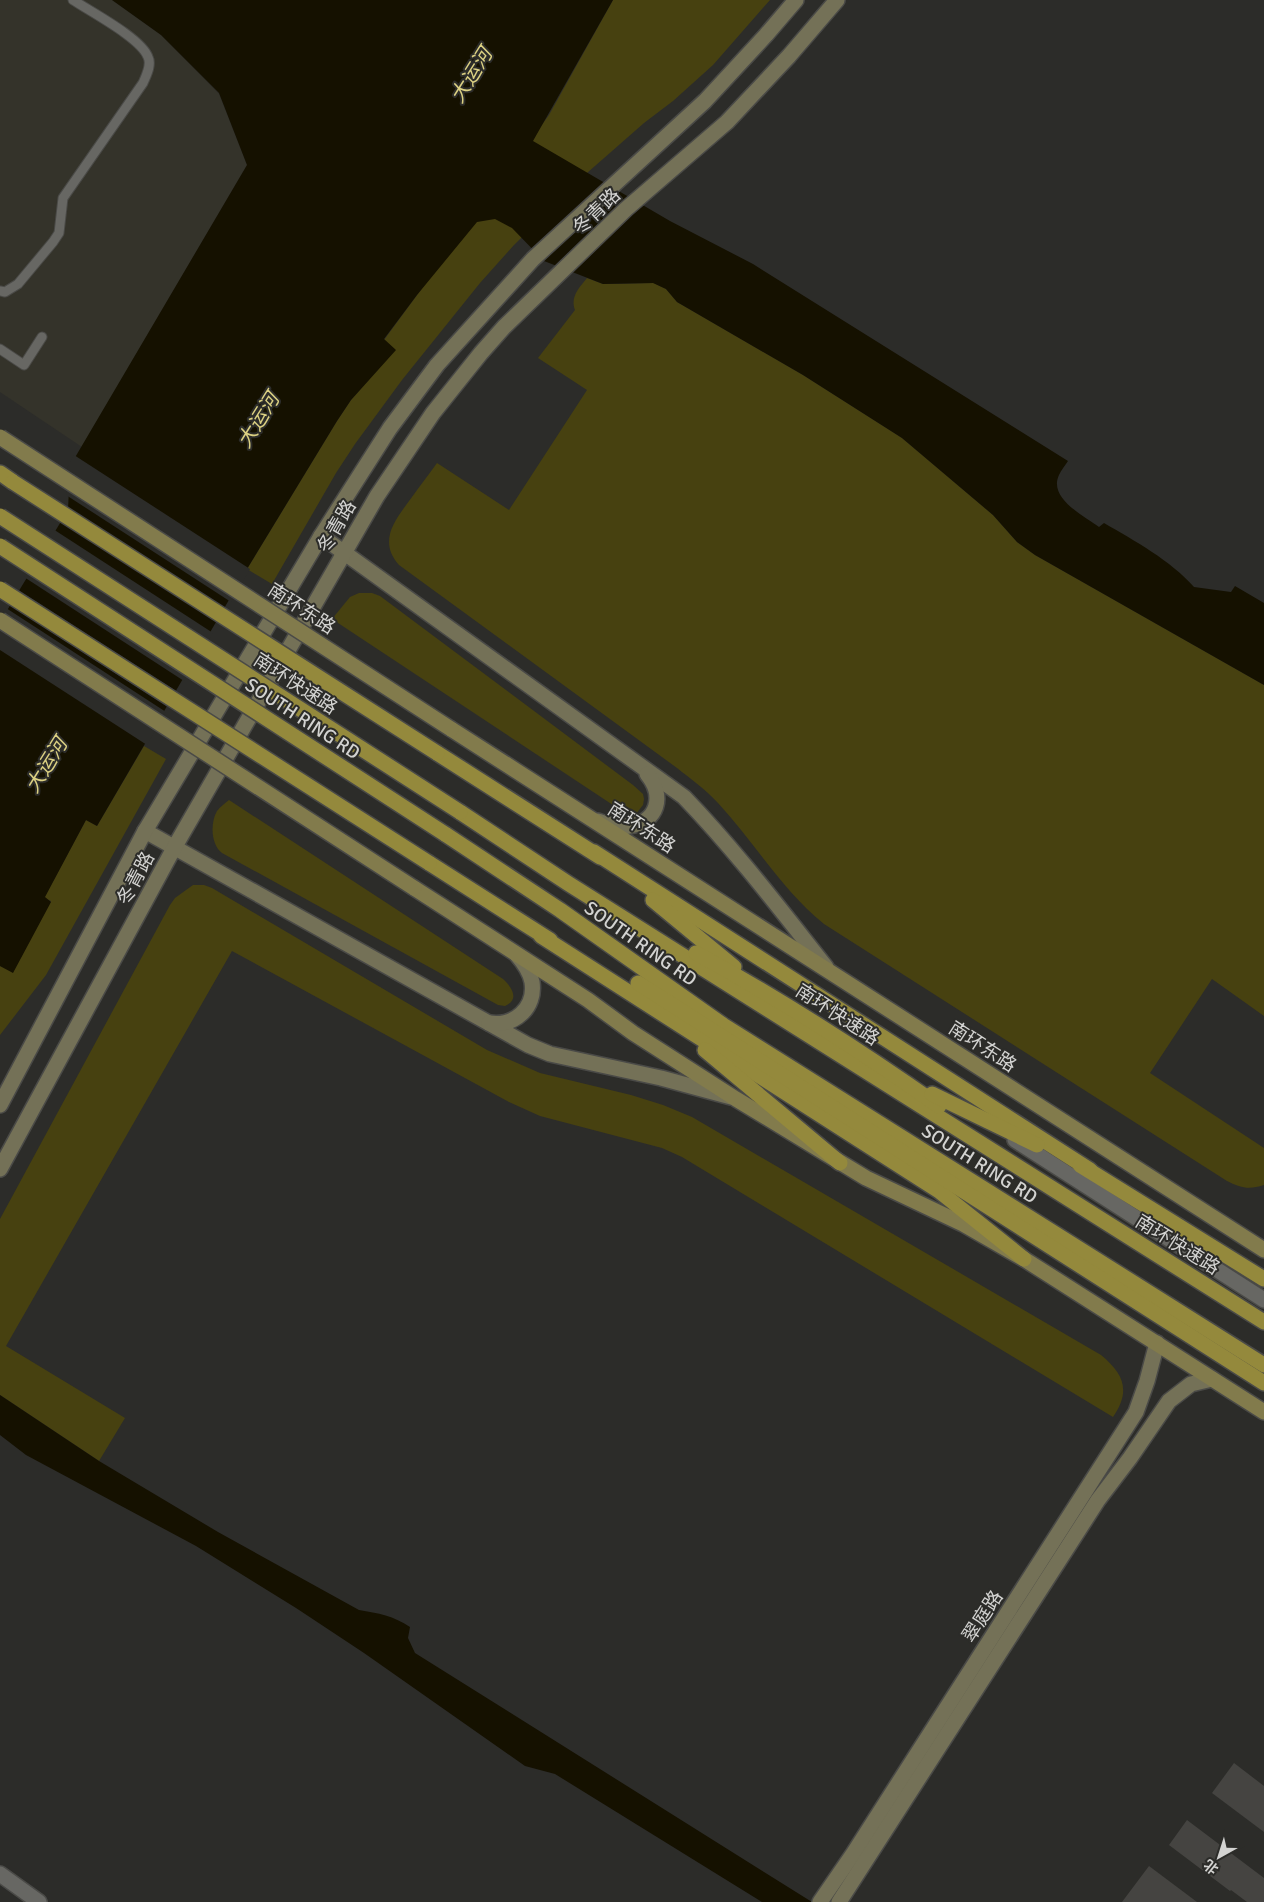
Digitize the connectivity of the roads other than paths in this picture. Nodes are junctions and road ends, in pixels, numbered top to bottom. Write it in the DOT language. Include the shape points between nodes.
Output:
graph roads {
  1 [pos="73,0"];
  2 [pos="796,0"];
  3 [pos="837,0"];
  4 [pos="0,291"];
  5 [pos="42,337"];
  6 [pos="0,349"];
  7 [pos="0,437"];
  8 [pos="0,473"];
  9 [pos="0,516"];
  10 [pos="321,536"];
  11 [pos="0,546"];
  12 [pos="345,552"];
  13 [pos="0,589"];
  14 [pos="0,620"];
  15 [pos="636,762"];
  16 [pos="593,820"];
  17 [pos="145,831"];
  18 [pos="174,848"];
  19 [pos="594,852"];
  20 [pos="569,884"];
  21 [pos="541,936"];
  22 [pos="517,954"];
  23 [pos="828,970"];
  24 [pos="638,983"];
  25 [pos="758,987"];
  26 [pos="652,1006"];
  27 [pos="485,1022"];
  28 [pos="723,1025"];
  29 [pos="893,1074"];
  30 [pos="736,1099"];
  31 [pos="0,1105"];
  32 [pos="986,1122"];
  33 [pos="840,1163"];
  34 [pos="0,1169"];
  35 [pos="1090,1170"];
  36 [pos="1070,1200"];
  37 [pos="1264,1250"];
  38 [pos="1024,1259"];
  39 [pos="1264,1279"];
  40 [pos="1264,1300"];
  41 [pos="1264,1322"];
  42 [pos="1222,1338"];
  43 [pos="1157,1343"];
  44 [pos="1264,1365"];
  45 [pos="1264,1372"];
  46 [pos="1212,1379"];
  47 [pos="1264,1383"];
  48 [pos="1264,1412"];
  49 [pos="0,1874"];
  50 [pos="822,1900"];
  51 [pos="39,1902"];
  52 [pos="839,1902"];
  1 -- 4 [label="lane" via="142,48 149,58 148,70 143,83 63,198 59,233 53,242 18,284 5,292"];
  2 -- 10 [label="main road, 冬青路" via="705,101 532,259 462,335 364,466"];
  3 -- 12 [label="main road, 冬青路" via="727,122 644,192 504,327 433,413 377,496"];
  5 -- 6 [label="lane" via="24,365"];
  7 -- 16 [label="main road, 南环东路, bridge"];
  8 -- 19 [label="highway, bridge"];
  9 -- 20 [label="highway, 南环快速路, bridge"];
  10 -- 12 [label="main road"];
  10 -- 17 [label="main road, 冬青路"];
  11 -- 28 [label="highway, SOUTH RING RD, bridge" via="560,910"];
  12 -- 15 [label="main road"];
  12 -- 18 [label="main road, 冬青路"];
  13 -- 21 [label="highway, bridge"];
  14 -- 22 [label="main road, bridge"];
  15 -- 16 [label="main road" via="656,789 658,798 653,812 644,821 630,826 618,827"];
  15 -- 23 [label="main road" via="684,797 718,832"];
  16 -- 23 [label="main road, 南环东路"];
  17 -- 18 [label="main road"];
  17 -- 31 [label="main road, 冬青路"];
  18 -- 27 [label="main road"];
  18 -- 34 [label="main road, 冬青路"];
  19 -- 25 [label="highway"];
  19 -- 35 [label="highway"];
  20 -- 25 [label="highway, 南环快速路"];
  20 -- 36 [label="highway, 南环快速路"];
  21 -- 24 [label="highway"];
  21 -- 26 [label="highway"];
  22 -- 27 [label="main road" via="532,980 531,999 517,1018 503,1024"];
  22 -- 30 [label="main road" via="633,1034"];
  23 -- 37 [label="main road, 南环东路"];
  24 -- 28 [label="highway"];
  24 -- 47 [label="highway"];
  25 -- 29 [label="highway, 南环快速路"];
  26 -- 33 [label="highway"];
  26 -- 38 [label="highway" via="939,1192"];
  27 -- 30 [label="main road" via="550,1054 661,1078"];
  28 -- 42 [label="highway, SOUTH RING RD"];
  29 -- 32 [label="highway"];
  29 -- 36 [label="highway, 南环快速路"];
  30 -- 33 [label="main road"];
  32 -- 35 [label="highway"];
  32 -- 40 [label="street"];
  33 -- 38 [label="main road" via="963,1224"];
  35 -- 39 [label="highway"];
  36 -- 41 [label="highway, 南环快速路"];
  38 -- 43 [label="main road"];
  42 -- 44 [label="highway, SOUTH RING RD"];
  42 -- 45 [label="highway"];
  43 -- 46 [label="main road"];
  43 -- 50 [label="main road, 翠庭路" via="1136,1412"];
  46 -- 48 [label="main road"];
  46 -- 52 [label="main road, 翠庭路" via="1191,1384 1169,1400 1098,1500"];
  49 -- 51 [label="street"];
}
